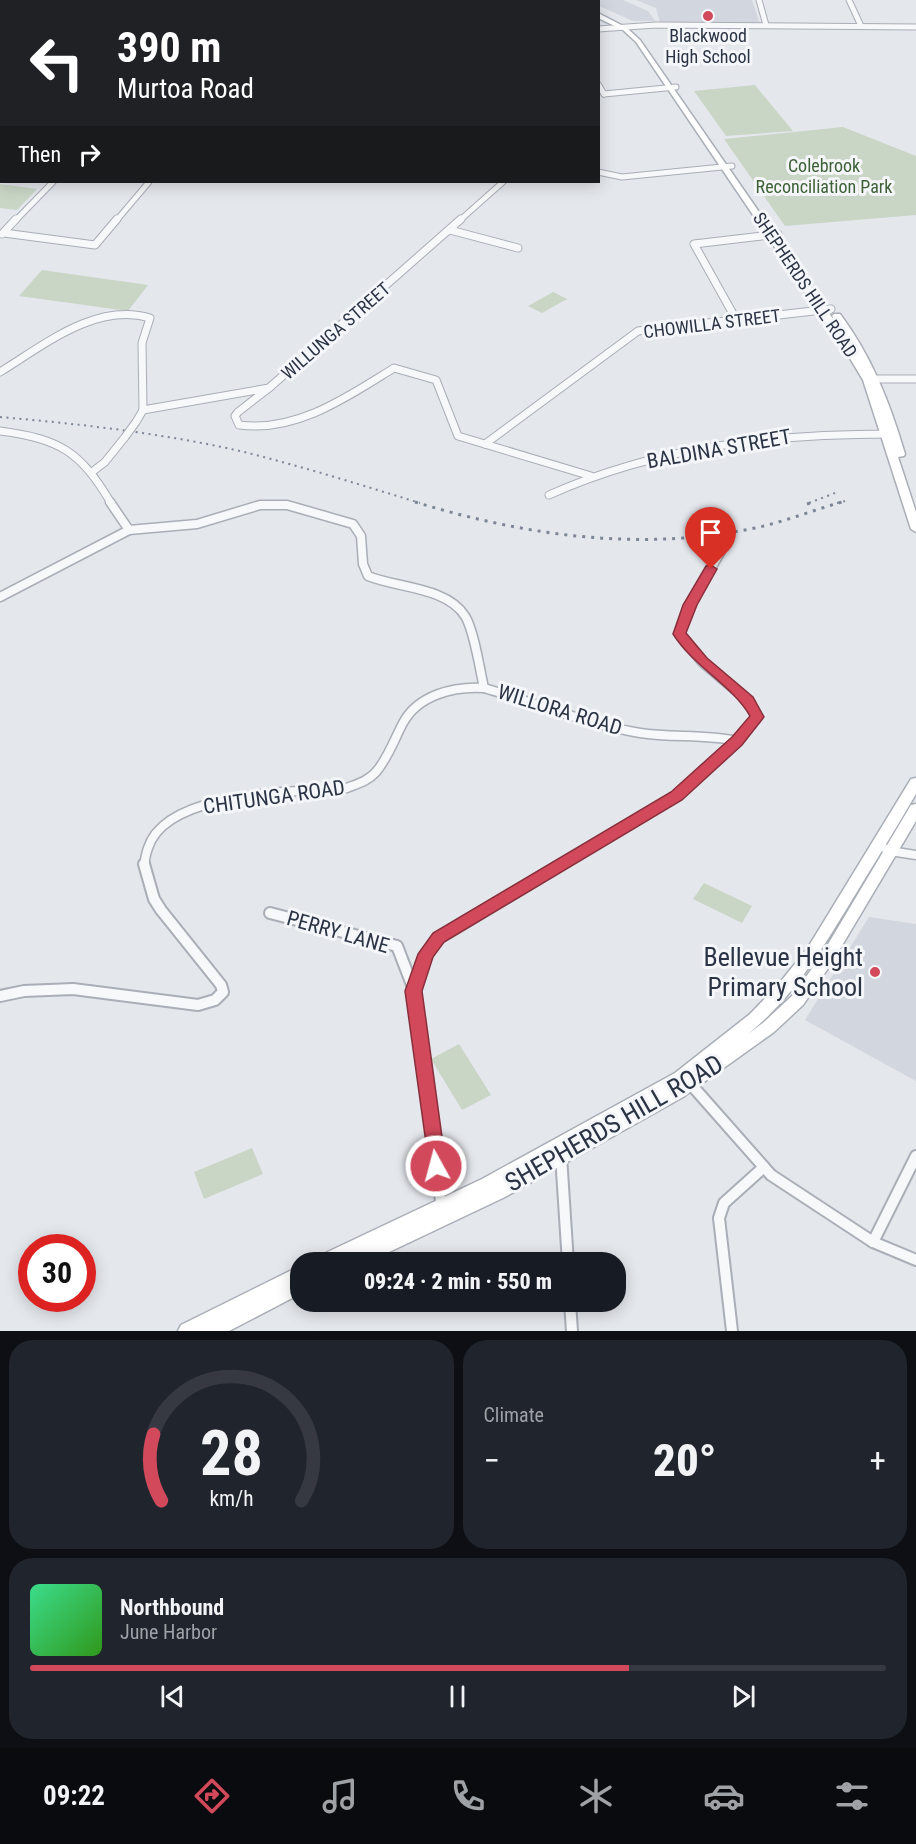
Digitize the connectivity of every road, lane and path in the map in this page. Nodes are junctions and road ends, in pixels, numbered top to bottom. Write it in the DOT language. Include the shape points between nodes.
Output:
graph roads {
  1 [pos="759,0"];
  2 [pos="849,0"];
  3 [pos="600,15"];
  4 [pos="766,25"];
  5 [pos="861,26"];
  6 [pos="916,27"];
  7 [pos="627,28"];
  8 [pos="600,29"];
  9 [pos="600,87"];
  10 [pos="673,87"];
  11 [pos="604,93"];
  12 [pos="600,96"];
  13 [pos="729,167"];
  14 [pos="600,172"];
  15 [pos="52,183"];
  16 [pos="148,183"];
  17 [pos="502,183"];
  18 [pos="450,230"];
  19 [pos="2,235"];
  20 [pos="774,235"];
  21 [pos="518,248"];
  22 [pos="828,309"];
  23 [pos="737,321"];
  24 [pos="0,372"];
  25 [pos="876,379"];
  26 [pos="916,379"];
  27 [pos="269,387"];
  28 [pos="143,411"];
  29 [pos="0,431"];
  30 [pos="890,434"];
  31 [pos="485,444"];
  32 [pos="92,472"];
  33 [pos="591,476"];
  34 [pos="549,495"];
  35 [pos="916,507"];
  36 [pos="916,529"];
  37 [pos="129,530"];
  38 [pos="721,551"];
  39 [pos="0,597"];
  40 [pos="484,688"];
  41 [pos="737,741"];
  42 [pos="916,783"];
  43 [pos="916,809"];
  44 [pos="884,848"];
  45 [pos="916,855"];
  46 [pos="270,913"];
  47 [pos="414,991"];
  48 [pos="0,996"];
  49 [pos="687,1080"];
  50 [pos="561,1148"];
  51 [pos="916,1156"];
  52 [pos="764,1167"];
  53 [pos="443,1212"];
  54 [pos="873,1242"];
  55 [pos="349,1252"];
  56 [pos="367,1252"];
  57 [pos="567,1252"];
  58 [pos="916,1260"];
  59 [pos="290,1280"];
  60 [pos="290,1290"];
  61 [pos="571,1312"];
  62 [pos="187,1331"];
  63 [pos="211,1331"];
  64 [pos="572,1331"];
  65 [pos="732,1331"];
  1 -- 4 [label="street"];
  2 -- 5 [label="street"];
  3 -- 7 [label="main road, SHEPHERDS HILL ROAD"];
  4 -- 5 [label="street"];
  4 -- 7 [label="street"];
  5 -- 6 [label="street"];
  7 -- 8 [label="street"];
  7 -- 10 [label="main road, SHEPHERDS HILL ROAD" via="644,40"];
  9 -- 11 [label="street"];
  10 -- 11 [label="street"];
  10 -- 13 [label="main road, SHEPHERDS HILL ROAD"];
  11 -- 12 [label="street"];
  13 -- 14 [label="street" via="622,177"];
  13 -- 20 [label="main road, SHEPHERDS HILL ROAD"];
  15 -- 19 [label="street"];
  16 -- 19 [label="street" via="95,245"];
  17 -- 18 [label="street, WILLUNGA STREET"];
  18 -- 21 [label="street"];
  18 -- 27 [label="street, WILLUNGA STREET"];
  20 -- 22 [label="main road, SHEPHERDS HILL ROAD"];
  20 -- 23 [label="street" via="694,244"];
  22 -- 23 [label="street, CHOWILLA STREET"];
  22 -- 25 [label="main road, SHEPHERDS HILL ROAD" via="852,335"];
  22 -- 30 [label="main road, SHEPHERDS HILL ROAD" via="868,380"];
  23 -- 31 [label="street, CHOWILLA STREET" via="638,331"];
  24 -- 28 [label="street" via="97,317 143,314 150,318 142,343"];
  25 -- 26 [label="street"];
  25 -- 30 [label="main road, SHEPHERDS HILL ROAD"];
  27 -- 28 [label="street, WILLUNGA STREET"];
  27 -- 31 [label="street" via="238,412 235,417 239,425 255,428 330,407 394,368 414,373 436,380 454,432"];
  28 -- 32 [label="street, bridge" via="105,462"];
  29 -- 32 [label="street" via="66,448"];
  30 -- 33 [label="street, BALDINA STREET" via="810,434 669,453"];
  30 -- 35 [label="main road, SHEPHERDS HILL ROAD"];
  30 -- 36 [label="main road, SHEPHERDS HILL ROAD"];
  31 -- 33 [label="street"];
  32 -- 37 [label="street"];
  33 -- 34 [label="street, BALDINA STREET"];
  37 -- 39 [label="street"];
  37 -- 40 [label="street, WILLORA ROAD" via="198,525 272,504 353,524 361,530 363,567 368,576 426,593 462,609"];
  38 -- 41 [label="street" via="690,605 679,634 702,662 748,701 757,717"];
  40 -- 41 [label="street, WILLORA ROAD" via="616,729 644,734 708,735"];
  40 -- 48 [label="street, CHITUNGA ROAD" via="422,700 409,714 375,774 364,781 347,788 216,802 191,809 154,830 144,854 145,874 155,900 221,985 223,992 215,1000 198,1005 42,989"];
  41 -- 47 [label="street" via="676,796 439,938 426,954"];
  42 -- 44 [label="main road, SHEPHERDS HILL ROAD"];
  43 -- 44 [label="main road, SHEPHERDS HILL ROAD"];
  44 -- 45 [label="street"];
  44 -- 49 [label="main road, SHEPHERDS HILL ROAD" via="826,960 798,1000 769,1027"];
  46 -- 47 [label="street, PERRY LANE" via="397,946"];
  47 -- 53 [label="street"];
  49 -- 50 [label="main road, SHEPHERDS HILL ROAD"];
  49 -- 52 [label="street"];
  50 -- 53 [label="main road, SHEPHERDS HILL ROAD"];
  50 -- 57 [label="street"];
  51 -- 54 [label="street"];
  52 -- 54 [label="street"];
  52 -- 65 [label="street" via="724,1203 719,1218"];
  53 -- 55 [label="main road, SHEPHERDS HILL ROAD"];
  53 -- 56 [label="main road, SHEPHERDS HILL ROAD"];
  54 -- 58 [label="street"];
  59 -- 62 [label="main road"];
  60 -- 63 [label="main road"];
  61 -- 64 [label="street"];
}
